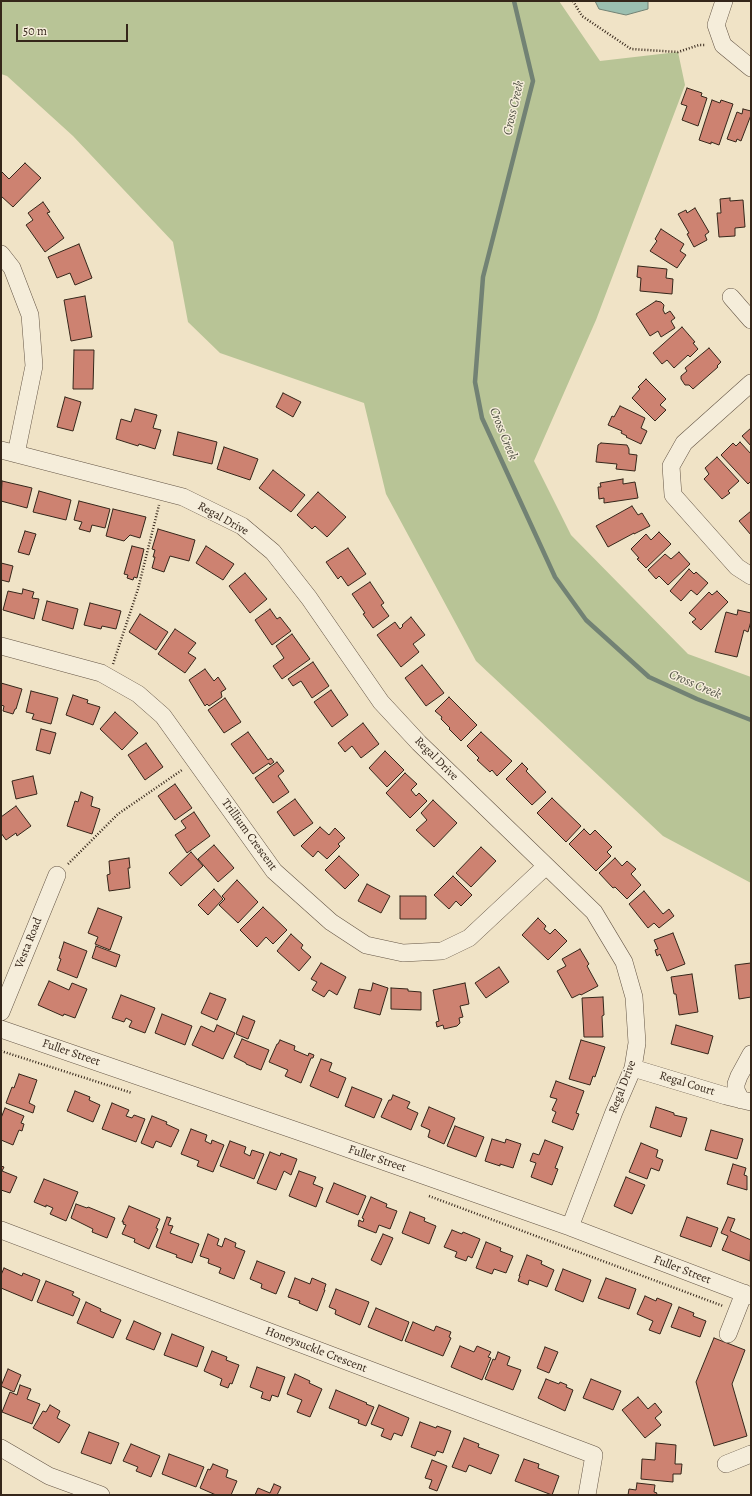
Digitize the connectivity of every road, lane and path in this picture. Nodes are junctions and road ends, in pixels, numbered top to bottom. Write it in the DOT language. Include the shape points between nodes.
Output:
graph roads {
  1 [pos="573,1"];
  2 [pos="724,1"];
  3 [pos="723,45"];
  4 [pos="751,68"];
  5 [pos="1,254"];
  6 [pos="731,297"];
  7 [pos="751,320"];
  8 [pos="751,383"];
  9 [pos="9,452"];
  10 [pos="162,492"];
  11 [pos="751,576"];
  12 [pos="1,646"];
  13 [pos="109,677"];
  14 [pos="196,760"];
  15 [pos="546,866"];
  16 [pos="57,874"];
  17 [pos="1,1012"];
  18 [pos="1,1029"];
  19 [pos="1,1051"];
  20 [pos="751,1054"];
  21 [pos="633,1068"];
  22 [pos="135,1094"];
  23 [pos="746,1101"];
  24 [pos="424,1194"];
  25 [pos="570,1227"];
  26 [pos="1,1230"];
  27 [pos="747,1295"];
  28 [pos="724,1306"];
  29 [pos="728,1334"];
  30 [pos="1,1448"];
  31 [pos="751,1454"];
  32 [pos="726,1464"];
  33 [pos="101,1495"];
  34 [pos="587,1495"];
  1 -- 3 [label="path" via="582,16 631,49 678,52 699,44"];
  2 -- 3 [label="street" via="716,25"];
  3 -- 4 [label="street"];
  5 -- 9 [label="street" via="12,268 30,315 34,366"];
  6 -- 7 [label="street"];
  8 -- 11 [label="street" via="684,443 671,466 673,495 737,567"];
  9 -- 10 [label="street, Regal Drive"];
  10 -- 13 [label="path" via="138,589"];
  10 -- 15 [label="street, Regal Drive" via="183,497 242,526 273,552 309,598 381,702 419,743"];
  12 -- 13 [label="street, Trillium Crescent"];
  13 -- 14 [label="street, Trillium Crescent" via="138,694 163,716"];
  14 -- 15 [label="street, Trillium Crescent" via="274,871 331,922 366,945 403,953 442,951 470,938"];
  14 -- 16 [label="path" via="118,814"];
  15 -- 21 [label="street, Regal Drive" via="594,912 624,962 634,997 637,1043"];
  16 -- 17 [label="street, Vesta Road"];
  18 -- 25 [label="street, Fuller Street"];
  19 -- 22 [label="path"];
  20 -- 23 [label="street, Regal Court" via="736,1084 736,1090"];
  21 -- 23 [label="street, Regal Court"];
  21 -- 25 [label="street, Regal Drive"];
  24 -- 28 [label="path"];
  25 -- 27 [label="street, Fuller Street"];
  26 -- 34 [label="street, Honeysuckle Crescent" via="594,1455"];
  27 -- 29 [label="street"];
  30 -- 33 [label="street" via="49,1476"];
  31 -- 32 [label="street"];
}
